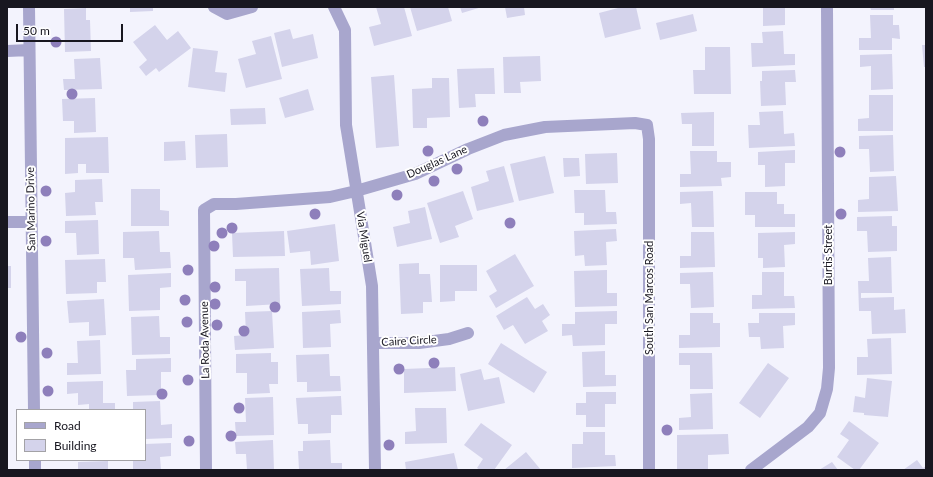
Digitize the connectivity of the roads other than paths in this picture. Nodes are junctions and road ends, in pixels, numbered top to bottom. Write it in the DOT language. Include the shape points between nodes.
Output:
graph roads {
  1 [pos="29,7"];
  2 [pos="214,7"];
  3 [pos="252,7"];
  4 [pos="334,7"];
  5 [pos="827,7"];
  6 [pos="29,50"];
  7 [pos="7,51"];
  8 [pos="647,125"];
  9 [pos="356,191"];
  10 [pos="204,210"];
  11 [pos="7,222"];
  12 [pos="31,222"];
  13 [pos="468,333"];
  14 [pos="373,343"];
  15 [pos="34,409"];
  16 [pos="206,470"];
  17 [pos="375,470"];
  18 [pos="649,470"];
  19 [pos="751,470"];
  1 -- 6 [label="street, San Marino Drive"];
  2 -- 3 [label="street" via="227,14"];
  4 -- 9 [label="street, Via Miguel" via="345,30 346,125"];
  5 -- 19 [label="street, Burtis Street" via="827,389 820,413 808,427"];
  6 -- 7 [label="street"];
  6 -- 12 [label="street, San Marino Drive"];
  8 -- 9 [label="street, Douglas Lane" via="635,123 545,127 504,135 415,174"];
  8 -- 18 [label="street, South San Marcos Road"];
  9 -- 10 [label="street, Douglas Lane" via="330,197 214,204"];
  9 -- 14 [label="street, Via Miguel" via="372,286"];
  10 -- 16 [label="street, La Roda Avenue"];
  11 -- 12 [label="street"];
  12 -- 15 [label="street, San Marino Drive"];
  13 -- 14 [label="street, Caire Circle" via="449,339 419,343"];
  14 -- 17 [label="street, Via Miguel"];
}
